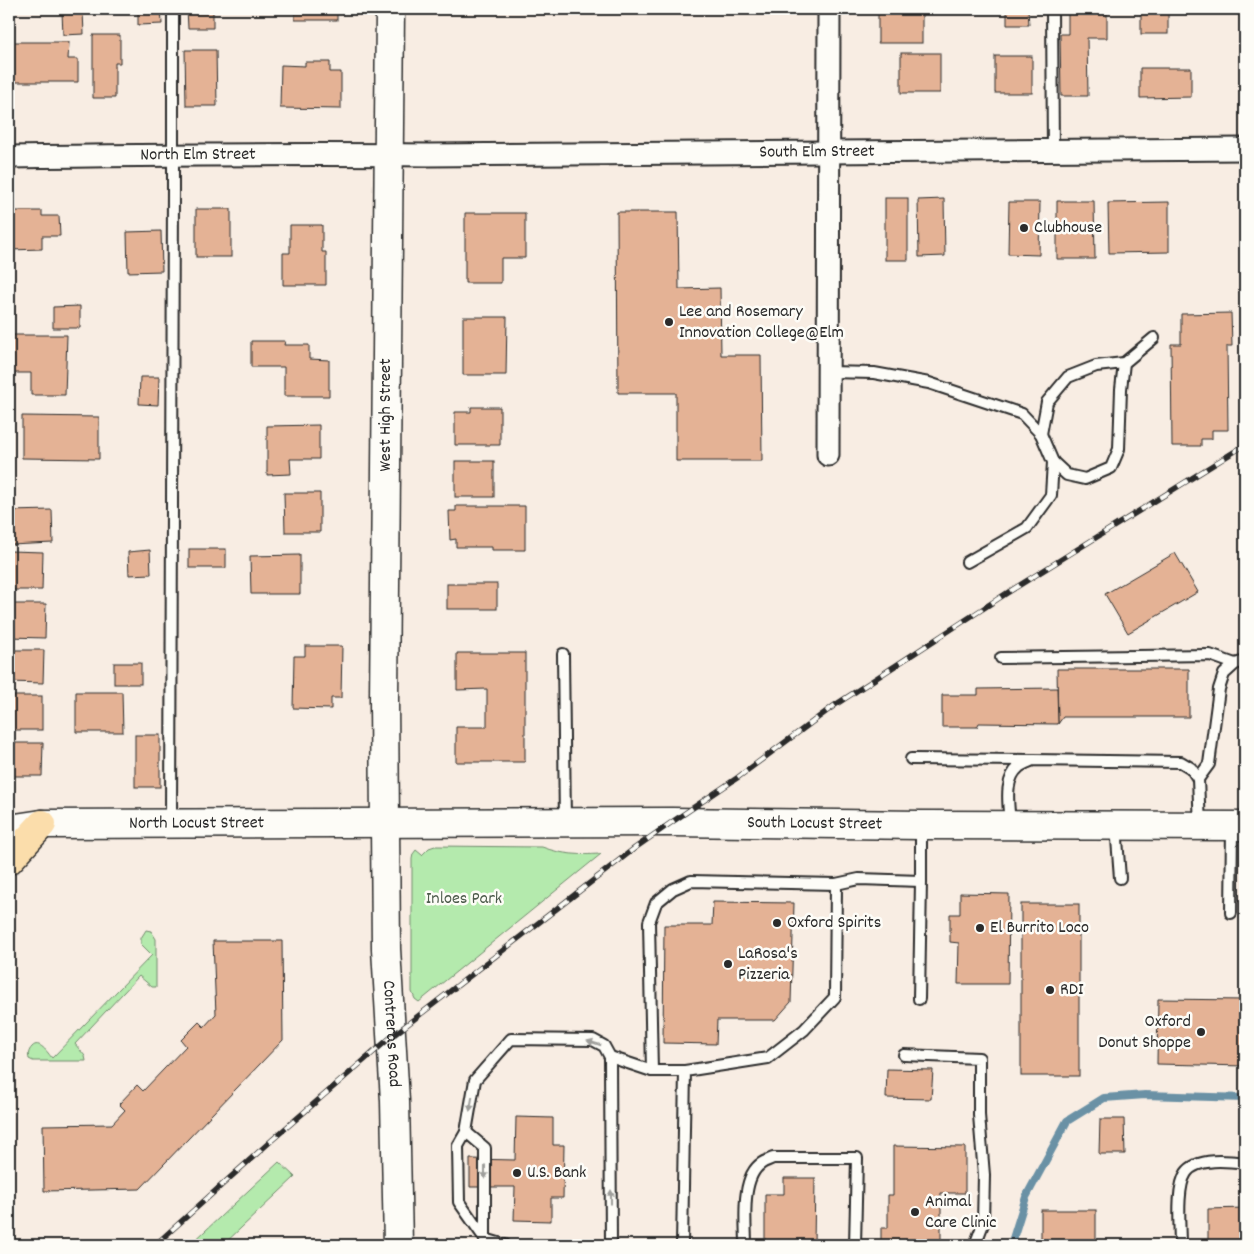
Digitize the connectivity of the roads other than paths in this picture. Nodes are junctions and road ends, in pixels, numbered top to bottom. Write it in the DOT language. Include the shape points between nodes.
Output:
graph roads {
  1 [pos="172,9"];
  2 [pos="390,9"];
  3 [pos="829,9"];
  4 [pos="1052,9"];
  5 [pos="1245,149"];
  6 [pos="1053,150"];
  7 [pos="828,152"];
  8 [pos="388,154"];
  9 [pos="173,155"];
  10 [pos="9,157"];
  11 [pos="1154,338"];
  12 [pos="1124,362"];
  13 [pos="828,372"];
  14 [pos="1041,434"];
  15 [pos="828,455"];
  16 [pos="1053,462"];
  17 [pos="966,562"];
  18 [pos="564,654"];
  19 [pos="1002,658"];
  20 [pos="1240,663"];
  21 [pos="911,759"];
  22 [pos="1033,760"];
  23 [pos="1198,779"];
  24 [pos="385,822"];
  25 [pos="565,823"];
  26 [pos="42,824"];
  27 [pos="171,824"];
  28 [pos="921,824"];
  29 [pos="1010,825"];
  30 [pos="1116,825"];
  31 [pos="1200,826"];
  32 [pos="1239,826"];
  33 [pos="9,829"];
  34 [pos="9,860"];
  35 [pos="1120,878"];
  36 [pos="921,881"];
  37 [pos="836,884"];
  38 [pos="1231,913"];
  39 [pos="920,999"];
  40 [pos="904,1055"];
  41 [pos="610,1057"];
  42 [pos="652,1071"];
  43 [pos="685,1071"];
  44 [pos="466,1132"];
  45 [pos="1245,1163"];
  46 [pos="485,1238"];
  47 [pos="398,1245"];
  48 [pos="505,1245"];
  49 [pos="611,1245"];
  50 [pos="682,1245"];
  51 [pos="746,1245"];
  52 [pos="855,1245"];
  53 [pos="975,1245"];
  54 [pos="1180,1245"];
  1 -- 9 [label="lane"];
  2 -- 8 [label="street, West High Street"];
  3 -- 7 [label="street"];
  4 -- 6 [label="lane"];
  5 -- 6 [label="street, South Elm Street"];
  6 -- 7 [label="street, South Elm Street"];
  7 -- 8 [label="street, South Elm Street"];
  7 -- 13 [label="street"];
  8 -- 9 [label="street, North Elm Street"];
  8 -- 24 [label="street, West High Street"];
  9 -- 10 [label="street, North Elm Street"];
  9 -- 27 [label="lane"];
  11 -- 12 [label="lane"];
  12 -- 14 [label="lane" via="1096,366 1068,377 1048,402"];
  12 -- 16 [label="lane" via="1119,449 1111,468 1085,479 1067,475"];
  13 -- 14 [label="lane" via="874,373 929,383 1022,414"];
  13 -- 15 [label="street"];
  14 -- 16 [label="lane"];
  16 -- 17 [label="lane" via="1051,495 1026,528"];
  18 -- 25 [label="lane"];
  19 -- 20 [label="lane" via="1210,655"];
  20 -- 23 [label="lane" via="1224,674 1210,764"];
  21 -- 22 [label="lane"];
  22 -- 23 [label="lane" via="1181,762 1191,768"];
  22 -- 29 [label="lane" via="1018,768 1010,780"];
  23 -- 31 [label="lane"];
  24 -- 25 [label="street, South Locust Street"];
  24 -- 27 [label="street, North Locust Street"];
  24 -- 47 [label="street, Contreras Road" via="386,949 395,1101"];
  25 -- 28 [label="street, South Locust Street"];
  26 -- 27 [label="street, North Locust Street"];
  26 -- 33 [label="street, North Locust Street"];
  26 -- 34 [label="highway"];
  28 -- 29 [label="street, South Locust Street"];
  28 -- 36 [label="lane"];
  29 -- 30 [label="street, South Locust Street"];
  30 -- 31 [label="street, South Locust Street"];
  30 -- 35 [label="lane"];
  31 -- 32 [label="street, South Locust Street"];
  32 -- 38 [label="lane"];
  36 -- 37 [label="lane" via="859,879"];
  36 -- 39 [label="lane"];
  37 -- 42 [label="lane" via="691,881 673,889 656,904 649,922"];
  37 -- 43 [label="lane" via="835,997 804,1030 768,1058"];
  40 -- 53 [label="lane" via="979,1058 983,1224"];
  41 -- 42 [label="lane"];
  41 -- 44 [label="lane, one-way" via="604,1046 593,1040 511,1039 475,1080"];
  49 -- 41 [label="lane, one-way"];
  42 -- 43 [label="lane"];
  43 -- 50 [label="lane"];
  44 -- 46 [label="lane, one-way" via="485,1148"];
  44 -- 46 [label="lane" via="458,1146 460,1202"];
  45 -- 54 [label="lane" via="1209,1162 1187,1172 1179,1203"];
  46 -- 48 [label="lane"];
  51 -- 52 [label="lane" via="747,1186 761,1163 772,1158 858,1158"];
}
